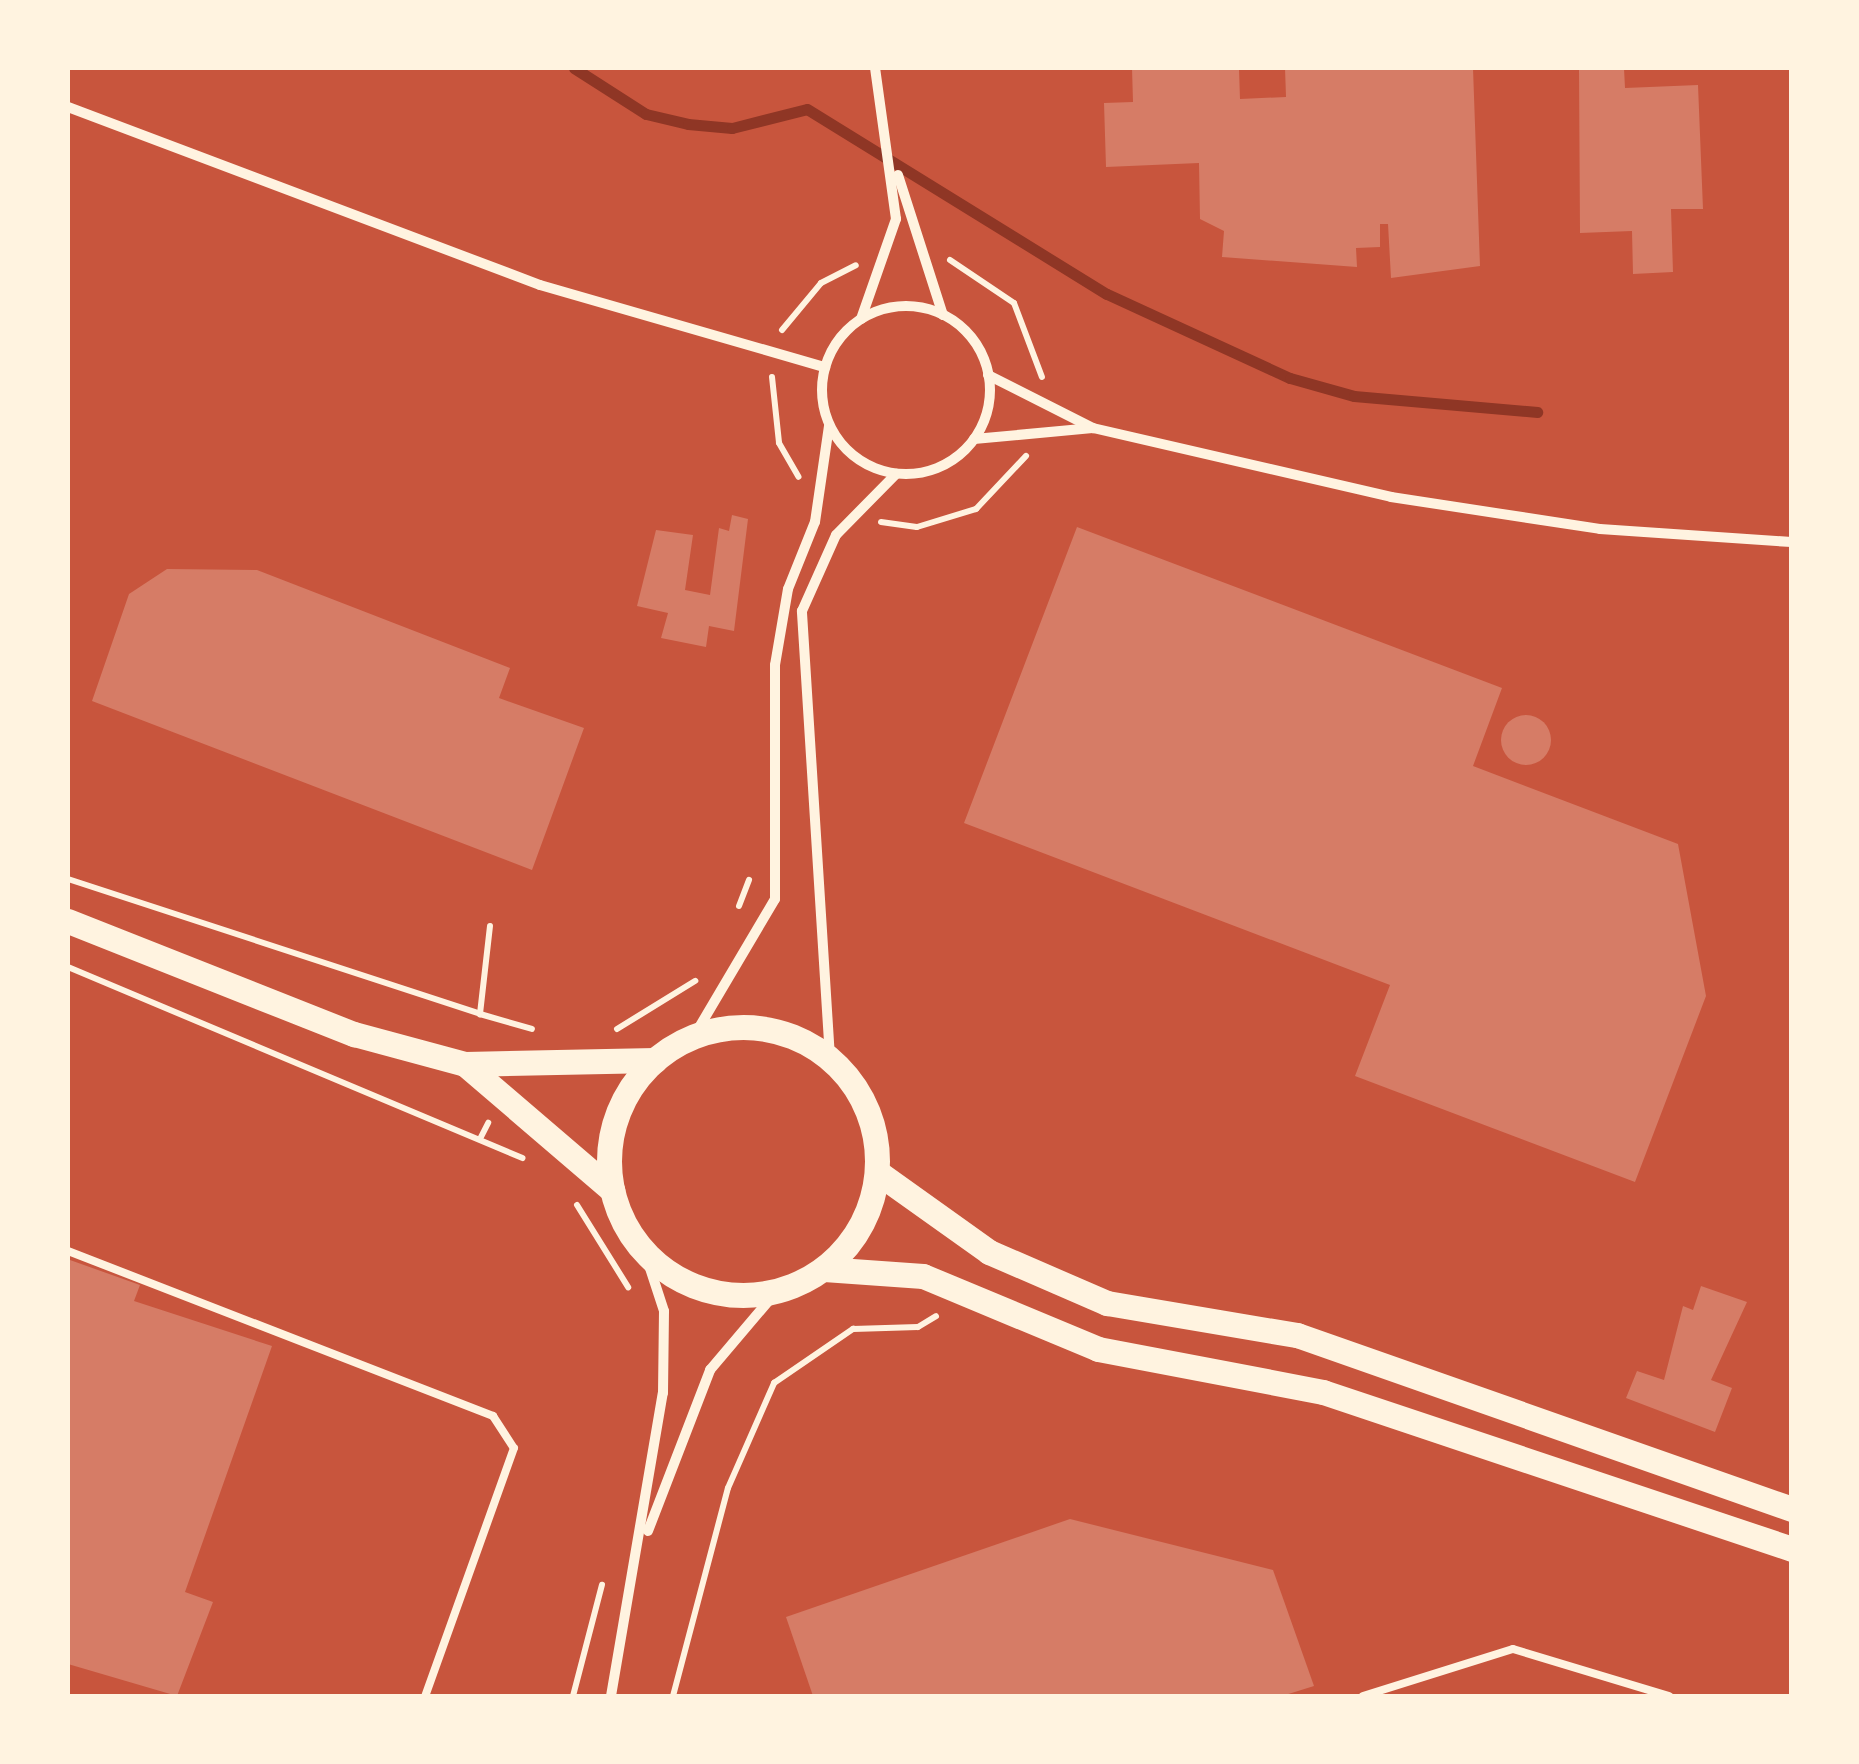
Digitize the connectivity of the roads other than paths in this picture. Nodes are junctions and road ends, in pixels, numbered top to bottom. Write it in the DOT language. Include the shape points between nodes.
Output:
graph roads {
  1 [pos="876,68"];
  2 [pos="68,107"];
  3 [pos="893,160"];
  4 [pos="943,314"];
  5 [pos="860,319"];
  6 [pos="825,367"];
  7 [pos="988,376"];
  8 [pos="829,426"];
  9 [pos="1093,428"];
  10 [pos="974,439"];
  11 [pos="896,474"];
  12 [pos="1792,542"];
  13 [pos="68,921"];
  14 [pos="694,1036"];
  15 [pos="830,1058"];
  16 [pos="655,1060"];
  17 [pos="465,1064"];
  18 [pos="877,1172"];
  19 [pos="612,1190"];
  20 [pos="68,1251"];
  21 [pos="645,1253"];
  22 [pos="824,1269"];
  23 [pos="777,1292"];
  24 [pos="1792,1508"];
  25 [pos="1792,1549"];
  26 [pos="636,1576"];
  27 [pos="425,1696"];
  28 [pos="610,1696"];
  29 [pos="1363,1696"];
  30 [pos="1669,1696"];
  1 -- 3 [label="street"];
  2 -- 6 [label="street" via="540,285"];
  3 -- 4 [label="street"];
  3 -- 5 [label="street" via="893,241"];
  4 -- 5 [label="street" via="916,306"];
  4 -- 7 [label="street" via="968,334"];
  5 -- 6 [label="street"];
  6 -- 8 [label="street"];
  7 -- 9 [label="street"];
  7 -- 10 [label="street"];
  8 -- 11 [label="street" via="857,458"];
  8 -- 14 [label="street" via="815,522 779,629 775,899"];
  9 -- 10 [label="street"];
  9 -- 12 [label="street" via="1454,508"];
  10 -- 11 [label="street" via="949,463"];
  11 -- 15 [label="street" via="859,505 802,612"];
  13 -- 17 [label="main road" via="354,1034"];
  14 -- 15 [label="main road" via="765,1028"];
  14 -- 16 [label="main road"];
  15 -- 18 [label="main road" via="868,1109"];
  16 -- 17 [label="main road"];
  16 -- 19 [label="main road" via="616,1119"];
  17 -- 19 [label="main road"];
  18 -- 22 [label="main road" via="860,1226"];
  18 -- 24 [label="main road" via="989,1252 1107,1303 1297,1336"];
  19 -- 21 [label="main road"];
  20 -- 27 [label="lane" via="493,1416 514,1448"];
  21 -- 23 [label="main road" via="706,1290"];
  21 -- 26 [label="street" via="666,1333"];
  22 -- 23 [label="main road"];
  22 -- 25 [label="main road" via="898,1270 1098,1349 1342,1398"];
  23 -- 26 [label="street" via="732,1336 696,1398"];
  26 -- 28 [label="street"];
  29 -- 30 [label="lane" via="1513,1648"];
}
